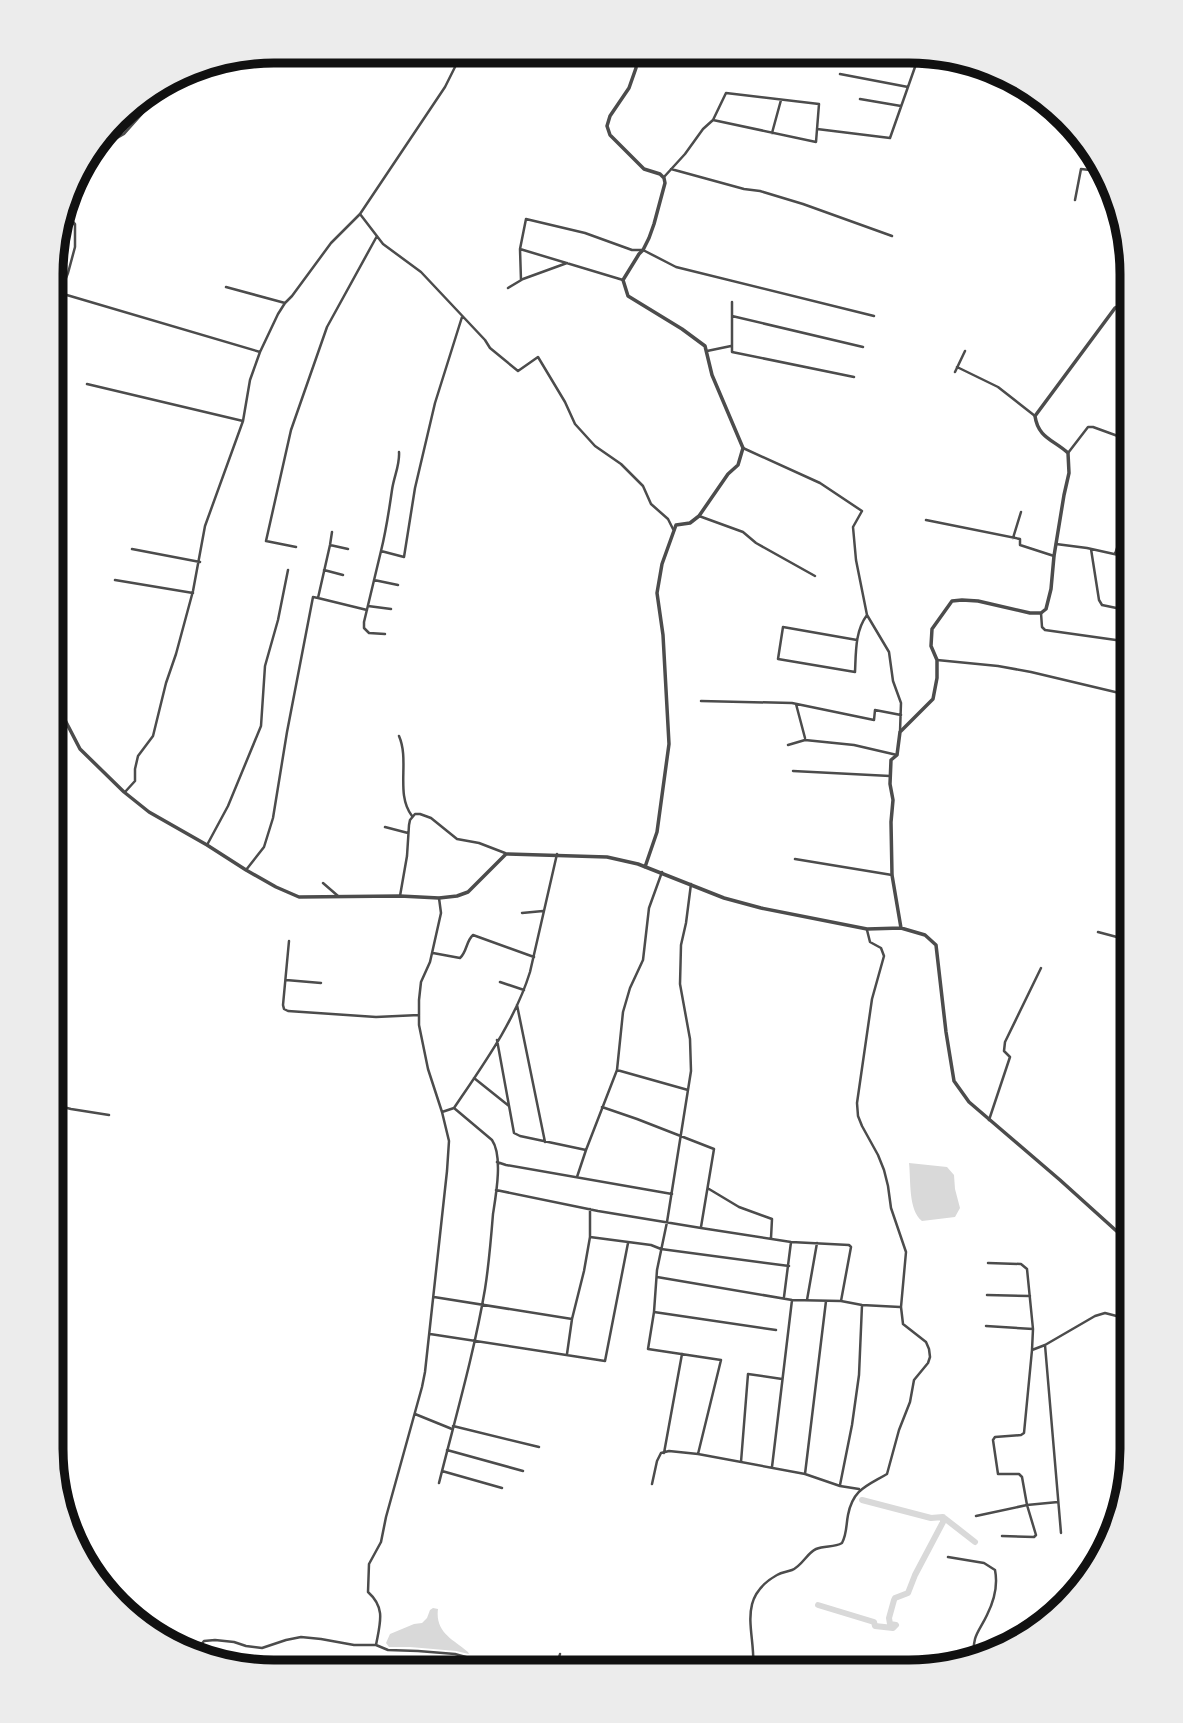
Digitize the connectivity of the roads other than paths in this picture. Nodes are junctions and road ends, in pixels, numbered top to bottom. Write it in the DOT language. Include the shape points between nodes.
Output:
graph roads {
  1 [pos="457,63"];
  2 [pos="636,63"];
  3 [pos="915,67"];
  4 [pos="840,74"];
  5 [pos="908,87"];
  6 [pos="860,99"];
  7 [pos="781,100"];
  8 [pos="150,104"];
  9 [pos="901,106"];
  10 [pos="713,120"];
  11 [pos="817,129"];
  12 [pos="772,133"];
  13 [pos="114,138"];
  14 [pos="671,169"];
  15 [pos="1092,170"];
  16 [pos="664,178"];
  17 [pos="1075,200"];
  18 [pos="360,214"];
  19 [pos="70,219"];
  20 [pos="69,224"];
  21 [pos="75,224"];
  22 [pos="377,236"];
  23 [pos="892,236"];
  24 [pos="520,249"];
  25 [pos="643,250"];
  26 [pos="567,263"];
  27 [pos="521,280"];
  28 [pos="624,280"];
  29 [pos="63,284"];
  30 [pos="226,287"];
  31 [pos="508,288"];
  32 [pos="63,294"];
  33 [pos="732,302"];
  34 [pos="285,303"];
  35 [pos="1120,306"];
  36 [pos="732,316"];
  37 [pos="874,316"];
  38 [pos="462,317"];
  39 [pos="732,346"];
  40 [pos="863,347"];
  41 [pos="707,351"];
  42 [pos="965,351"];
  43 [pos="260,352"];
  44 [pos="957,367"];
  45 [pos="956,372"];
  46 [pos="854,377"];
  47 [pos="87,384"];
  48 [pos="1035,416"];
  49 [pos="243,421"];
  50 [pos="1120,437"];
  51 [pos="743,448"];
  52 [pos="399,452"];
  53 [pos="1068,453"];
  54 [pos="1021,512"];
  55 [pos="699,516"];
  56 [pos="926,520"];
  57 [pos="673,529"];
  58 [pos="332,532"];
  59 [pos="1013,538"];
  60 [pos="1120,540"];
  61 [pos="1056,544"];
  62 [pos="330,545"];
  63 [pos="296,547"];
  64 [pos="132,549"];
  65 [pos="348,549"];
  66 [pos="1091,549"];
  67 [pos="381,551"];
  68 [pos="1115,554"];
  69 [pos="1120,555"];
  70 [pos="1054,556"];
  71 [pos="200,562"];
  72 [pos="288,570"];
  73 [pos="324,570"];
  74 [pos="343,575"];
  75 [pos="815,576"];
  76 [pos="115,580"];
  77 [pos="374,580"];
  78 [pos="398,585"];
  79 [pos="193,593"];
  80 [pos="317,598"];
  81 [pos="367,608"];
  82 [pos="391,609"];
  83 [pos="1120,609"];
  84 [pos="1041,612"];
  85 [pos="867,615"];
  86 [pos="385,634"];
  87 [pos="857,640"];
  88 [pos="1120,641"];
  89 [pos="937,660"];
  90 [pos="1120,693"];
  91 [pos="701,701"];
  92 [pos="796,704"];
  93 [pos="901,715"];
  94 [pos="63,716"];
  95 [pos="900,732"];
  96 [pos="399,736"];
  97 [pos="805,740"];
  98 [pos="788,745"];
  99 [pos="897,755"];
  100 [pos="793,771"];
  101 [pos="890,776"];
  102 [pos="124,792"];
  103 [pos="412,816"];
  104 [pos="385,827"];
  105 [pos="408,833"];
  106 [pos="208,845"];
  107 [pos="506,854"];
  108 [pos="557,854"];
  109 [pos="795,859"];
  110 [pos="645,867"];
  111 [pos="246,870"];
  112 [pos="662,872"];
  113 [pos="892,875"];
  114 [pos="323,883"];
  115 [pos="691,884"];
  116 [pos="338,896"];
  117 [pos="400,896"];
  118 [pos="439,898"];
  119 [pos="543,911"];
  120 [pos="522,914"];
  121 [pos="867,929"];
  122 [pos="901,929"];
  123 [pos="1098,932"];
  124 [pos="1120,938"];
  125 [pos="289,941"];
  126 [pos="431,952"];
  127 [pos="534,957"];
  128 [pos="1041,968"];
  129 [pos="286,980"];
  130 [pos="500,982"];
  131 [pos="321,983"];
  132 [pos="524,990"];
  133 [pos="517,1005"];
  134 [pos="419,1015"];
  135 [pos="497,1040"];
  136 [pos="617,1070"];
  137 [pos="474,1078"];
  138 [pos="688,1090"];
  139 [pos="509,1106"];
  140 [pos="63,1107"];
  141 [pos="602,1107"];
  142 [pos="454,1108"];
  143 [pos="442,1112"];
  144 [pos="109,1115"];
  145 [pos="989,1120"];
  146 [pos="680,1135"];
  147 [pos="545,1142"];
  148 [pos="586,1150"];
  149 [pos="497,1162"];
  150 [pos="577,1177"];
  151 [pos="709,1189"];
  152 [pos="496,1190"];
  153 [pos="672,1194"];
  154 [pos="590,1209"];
  155 [pos="667,1222"];
  156 [pos="701,1228"];
  157 [pos="1120,1234"];
  158 [pos="590,1237"];
  159 [pos="771,1238"];
  160 [pos="628,1242"];
  161 [pos="792,1242"];
  162 [pos="817,1243"];
  163 [pos="661,1249"];
  164 [pos="988,1263"];
  165 [pos="789,1266"];
  166 [pos="657,1277"];
  167 [pos="987,1295"];
  168 [pos="1030,1296"];
  169 [pos="432,1297"];
  170 [pos="783,1298"];
  171 [pos="792,1300"];
  172 [pos="807,1300"];
  173 [pos="826,1301"];
  174 [pos="841,1301"];
  175 [pos="862,1305"];
  176 [pos="482,1306"];
  177 [pos="901,1307"];
  178 [pos="654,1312"];
  179 [pos="1120,1317"];
  180 [pos="572,1319"];
  181 [pos="986,1326"];
  182 [pos="1033,1329"];
  183 [pos="776,1330"];
  184 [pos="429,1334"];
  185 [pos="474,1341"];
  186 [pos="1045,1345"];
  187 [pos="1032,1350"];
  188 [pos="682,1354"];
  189 [pos="567,1355"];
  190 [pos="782,1379"];
  191 [pos="415,1413"];
  192 [pos="453,1427"];
  193 [pos="539,1447"];
  194 [pos="447,1450"];
  195 [pos="664,1452"];
  196 [pos="698,1454"];
  197 [pos="741,1462"];
  198 [pos="772,1467"];
  199 [pos="442,1471"];
  200 [pos="523,1471"];
  201 [pos="805,1474"];
  202 [pos="439,1483"];
  203 [pos="652,1483"];
  204 [pos="840,1486"];
  205 [pos="502,1488"];
  206 [pos="859,1489"];
  207 [pos="1058,1503"];
  208 [pos="1027,1505"];
  209 [pos="976,1516"];
  210 [pos="1061,1534"];
  211 [pos="1002,1536"];
  212 [pos="948,1557"];
  213 [pos="376,1645"];
  214 [pos="200,1646"];
  215 [pos="974,1649"];
  216 [pos="560,1654"];
  217 [pos="476,1660"];
  218 [pos="558,1660"];
  219 [pos="753,1660"];
  1 -- 18 [label="street"];
  2 -- 16 [label="street" via="629,88 607,126 610,135 644,169"];
  3 -- 5 [label="street"];
  4 -- 5 [label="street"];
  5 -- 9 [label="street"];
  6 -- 9 [label="street"];
  7 -- 10 [label="street" via="726,93"];
  7 -- 11 [label="street" via="819,104"];
  7 -- 12 [label="street"];
  8 -- 13 [label="street" via="124,134"];
  9 -- 11 [label="street" via="890,138"];
  10 -- 12 [label="street"];
  10 -- 14 [label="street"];
  11 -- 12 [label="street" via="816,142"];
  14 -- 16 [label="street"];
  14 -- 23 [label="street" via="760,191"];
  15 -- 17 [label="street" via="1081,169"];
  16 -- 25 [label="street"];
  18 -- 22 [label="street"];
  18 -- 34 [label="street"];
  19 -- 21 [label="street"];
  20 -- 21 [label="street"];
  21 -- 29 [label="street" via="72,259"];
  22 -- 38 [label="street" via="421,272"];
  22 -- 63 [label="street" via="327,327 291,430 266,541"];
  24 -- 25 [label="street" via="526,219"];
  24 -- 26 [label="street"];
  24 -- 27 [label="street"];
  25 -- 28 [label="street"];
  25 -- 37 [label="street" via="676,267"];
  26 -- 27 [label="street"];
  26 -- 28 [label="street"];
  27 -- 31 [label="street"];
  28 -- 41 [label="street" via="628,296 682,329"];
  30 -- 34 [label="street"];
  32 -- 43 [label="street"];
  33 -- 36 [label="street"];
  34 -- 43 [label="street"];
  35 -- 48 [label="street"];
  36 -- 39 [label="street"];
  36 -- 40 [label="street"];
  38 -- 57 [label="street" via="519,371 538,357 575,424 643,486 651,504"];
  38 -- 67 [label="street" via="435,403 404,557"];
  39 -- 41 [label="street"];
  39 -- 46 [label="street" via="732,352"];
  41 -- 51 [label="street" via="712,375"];
  42 -- 44 [label="street"];
  43 -- 49 [label="street"];
  44 -- 45 [label="street"];
  44 -- 48 [label="street" via="998,387"];
  47 -- 49 [label="street"];
  48 -- 53 [label="street" via="1037,427"];
  49 -- 71 [label="street" via="205,526"];
  50 -- 53 [label="street" via="1088,427"];
  51 -- 55 [label="street" via="738,465"];
  51 -- 85 [label="street" via="820,484 862,511 853,527"];
  52 -- 67 [label="street"];
  53 -- 61 [label="street" via="1069,473"];
  54 -- 59 [label="street"];
  55 -- 57 [label="street"];
  55 -- 75 [label="street" via="743,532"];
  56 -- 59 [label="street"];
  57 -- 110 [label="street" via="657,593 669,744 657,832"];
  58 -- 62 [label="street"];
  59 -- 70 [label="street" via="1020,539 1020,545"];
  60 -- 68 [label="street"];
  61 -- 66 [label="street"];
  61 -- 70 [label="street"];
  62 -- 65 [label="street"];
  62 -- 73 [label="street"];
  64 -- 71 [label="street"];
  66 -- 68 [label="street"];
  66 -- 83 [label="street" via="1099,600"];
  67 -- 77 [label="street"];
  68 -- 69 [label="street"];
  70 -- 84 [label="street" via="1051,589"];
  71 -- 79 [label="street"];
  72 -- 106 [label="street" via="265,666 261,726"];
  73 -- 74 [label="street"];
  73 -- 80 [label="street"];
  76 -- 79 [label="street"];
  77 -- 78 [label="street"];
  77 -- 81 [label="street"];
  79 -- 102 [label="street" via="153,736 138,756 135,781"];
  80 -- 81 [label="street"];
  80 -- 111 [label="street" via="313,597 274,818 264,847"];
  81 -- 82 [label="street"];
  81 -- 86 [label="street" via="364,628"];
  84 -- 88 [label="street" via="1045,630"];
  84 -- 89 [label="street" via="952,601 932,629 931,646"];
  85 -- 87 [label="street"];
  85 -- 93 [label="street" via="888,652"];
  87 -- 87 [label="street" via="855,672 778,659 783,627"];
  89 -- 90 [label="street" via="998,666"];
  89 -- 95 [label="street" via="933,699"];
  91 -- 92 [label="street"];
  92 -- 93 [label="street" via="874,720 875,710"];
  92 -- 97 [label="street"];
  93 -- 95 [label="street"];
  94 -- 102 [label="street" via="80,749"];
  95 -- 99 [label="street"];
  96 -- 103 [label="street" via="404,751 405,805"];
  97 -- 98 [label="street"];
  97 -- 99 [label="street"];
  99 -- 101 [label="street" via="891,760"];
  100 -- 101 [label="street"];
  101 -- 113 [label="street"];
  102 -- 106 [label="street" via="149,812"];
  103 -- 105 [label="street"];
  103 -- 107 [label="street" via="426,815 457,839"];
  104 -- 105 [label="street"];
  105 -- 117 [label="street"];
  106 -- 111 [label="street"];
  107 -- 108 [label="street"];
  107 -- 118 [label="street" via="468,892"];
  108 -- 110 [label="street" via="607,857"];
  108 -- 119 [label="street"];
  109 -- 113 [label="street"];
  110 -- 112 [label="street"];
  111 -- 116 [label="street" via="299,897"];
  112 -- 115 [label="street"];
  112 -- 136 [label="street" via="650,904 643,960 623,1012"];
  113 -- 122 [label="street"];
  114 -- 116 [label="street"];
  115 -- 121 [label="street" via="761,908"];
  115 -- 138 [label="street" via="680,984 690,1039"];
  116 -- 117 [label="street"];
  117 -- 118 [label="street"];
  118 -- 126 [label="street" via="441,913"];
  119 -- 120 [label="street"];
  119 -- 127 [label="street"];
  121 -- 122 [label="street"];
  121 -- 177 [label="street" via="870,942 881,948 884,956 870,1011 858,1116 884,1170 903,1242"];
  122 -- 145 [label="street" via="925,935 936,945 954,1081"];
  123 -- 124 [label="street"];
  125 -- 129 [label="street"];
  126 -- 127 [label="street" via="460,958 473,936"];
  126 -- 134 [label="street" via="421,982"];
  127 -- 132 [label="street"];
  128 -- 145 [label="street" via="1004,1042 1010,1058"];
  129 -- 131 [label="street"];
  129 -- 134 [label="street" via="283,1005 288,1011"];
  130 -- 132 [label="street"];
  132 -- 133 [label="street"];
  133 -- 135 [label="street"];
  133 -- 147 [label="street"];
  134 -- 143 [label="street" via="428,1069"];
  135 -- 137 [label="street"];
  135 -- 139 [label="street"];
  136 -- 138 [label="street"];
  136 -- 141 [label="street"];
  137 -- 139 [label="street"];
  137 -- 142 [label="street"];
  138 -- 146 [label="street"];
  139 -- 147 [label="street" via="516,1135"];
  140 -- 144 [label="street"];
  141 -- 146 [label="street"];
  141 -- 148 [label="street"];
  142 -- 143 [label="street"];
  142 -- 149 [label="street" via="492,1140"];
  143 -- 169 [label="street" via="449,1141"];
  145 -- 157 [label="street"];
  146 -- 151 [label="street" via="714,1149"];
  146 -- 153 [label="street"];
  147 -- 148 [label="street"];
  148 -- 150 [label="street"];
  149 -- 150 [label="street"];
  149 -- 152 [label="street"];
  150 -- 153 [label="street"];
  151 -- 156 [label="street"];
  151 -- 159 [label="street" via="772,1219"];
  152 -- 154 [label="street"];
  152 -- 176 [label="street"];
  153 -- 155 [label="street"];
  154 -- 155 [label="street"];
  154 -- 158 [label="street"];
  155 -- 156 [label="street"];
  155 -- 163 [label="street"];
  156 -- 159 [label="street"];
  158 -- 160 [label="street"];
  158 -- 180 [label="street"];
  159 -- 161 [label="street"];
  160 -- 163 [label="street"];
  160 -- 189 [label="street" via="605,1361"];
  161 -- 162 [label="street"];
  161 -- 165 [label="street"];
  162 -- 172 [label="street"];
  162 -- 174 [label="street" via="850,1246"];
  163 -- 165 [label="street"];
  163 -- 166 [label="street"];
  164 -- 168 [label="street" via="1026,1266"];
  165 -- 170 [label="street"];
  166 -- 170 [label="street"];
  166 -- 178 [label="street"];
  167 -- 168 [label="street"];
  168 -- 182 [label="street"];
  169 -- 176 [label="street"];
  169 -- 184 [label="street"];
  170 -- 171 [label="street"];
  171 -- 172 [label="street"];
  171 -- 190 [label="street"];
  172 -- 173 [label="street"];
  173 -- 174 [label="street"];
  173 -- 201 [label="street"];
  174 -- 175 [label="street"];
  175 -- 177 [label="street"];
  175 -- 204 [label="street" via="859,1375"];
  176 -- 180 [label="street"];
  176 -- 185 [label="street"];
  177 -- 206 [label="street" via="903,1324 926,1342 928,1363 914,1380 887,1474"];
  178 -- 183 [label="street"];
  178 -- 188 [label="street" via="648,1349"];
  179 -- 186 [label="street" via="1095,1316"];
  180 -- 189 [label="street"];
  181 -- 182 [label="street"];
  182 -- 187 [label="street"];
  184 -- 185 [label="street"];
  184 -- 191 [label="street"];
  185 -- 189 [label="street"];
  185 -- 192 [label="street"];
  186 -- 187 [label="street"];
  186 -- 207 [label="street"];
  187 -- 208 [label="street" via="1024,1434 993,1440 998,1474 1021,1475"];
  188 -- 195 [label="street"];
  188 -- 196 [label="street" via="721,1360"];
  190 -- 197 [label="street" via="748,1374"];
  190 -- 198 [label="street"];
  191 -- 192 [label="street"];
  191 -- 213 [label="street" via="381,1542 369,1564 368,1592 381,1609"];
  192 -- 193 [label="street"];
  192 -- 194 [label="street"];
  194 -- 199 [label="street"];
  194 -- 200 [label="street"];
  195 -- 196 [label="street"];
  195 -- 203 [label="street"];
  196 -- 197 [label="street"];
  197 -- 198 [label="street"];
  198 -- 201 [label="street"];
  199 -- 202 [label="street"];
  199 -- 205 [label="street"];
  201 -- 204 [label="street"];
  204 -- 206 [label="street"];
  206 -- 219 [label="street" via="842,1543 817,1548 793,1570 780,1573 757,1591 751,1604"];
  207 -- 208 [label="street"];
  207 -- 210 [label="street"];
  208 -- 209 [label="street"];
  208 -- 211 [label="street" via="1036,1536"];
  212 -- 215 [label="street" via="984,1563 995,1570 995,1593 974,1637"];
  213 -- 214 [label="street" via="301,1637 262,1648 215,1640"];
  213 -- 217 [label="street"];
  216 -- 218 [label="street"];
}
